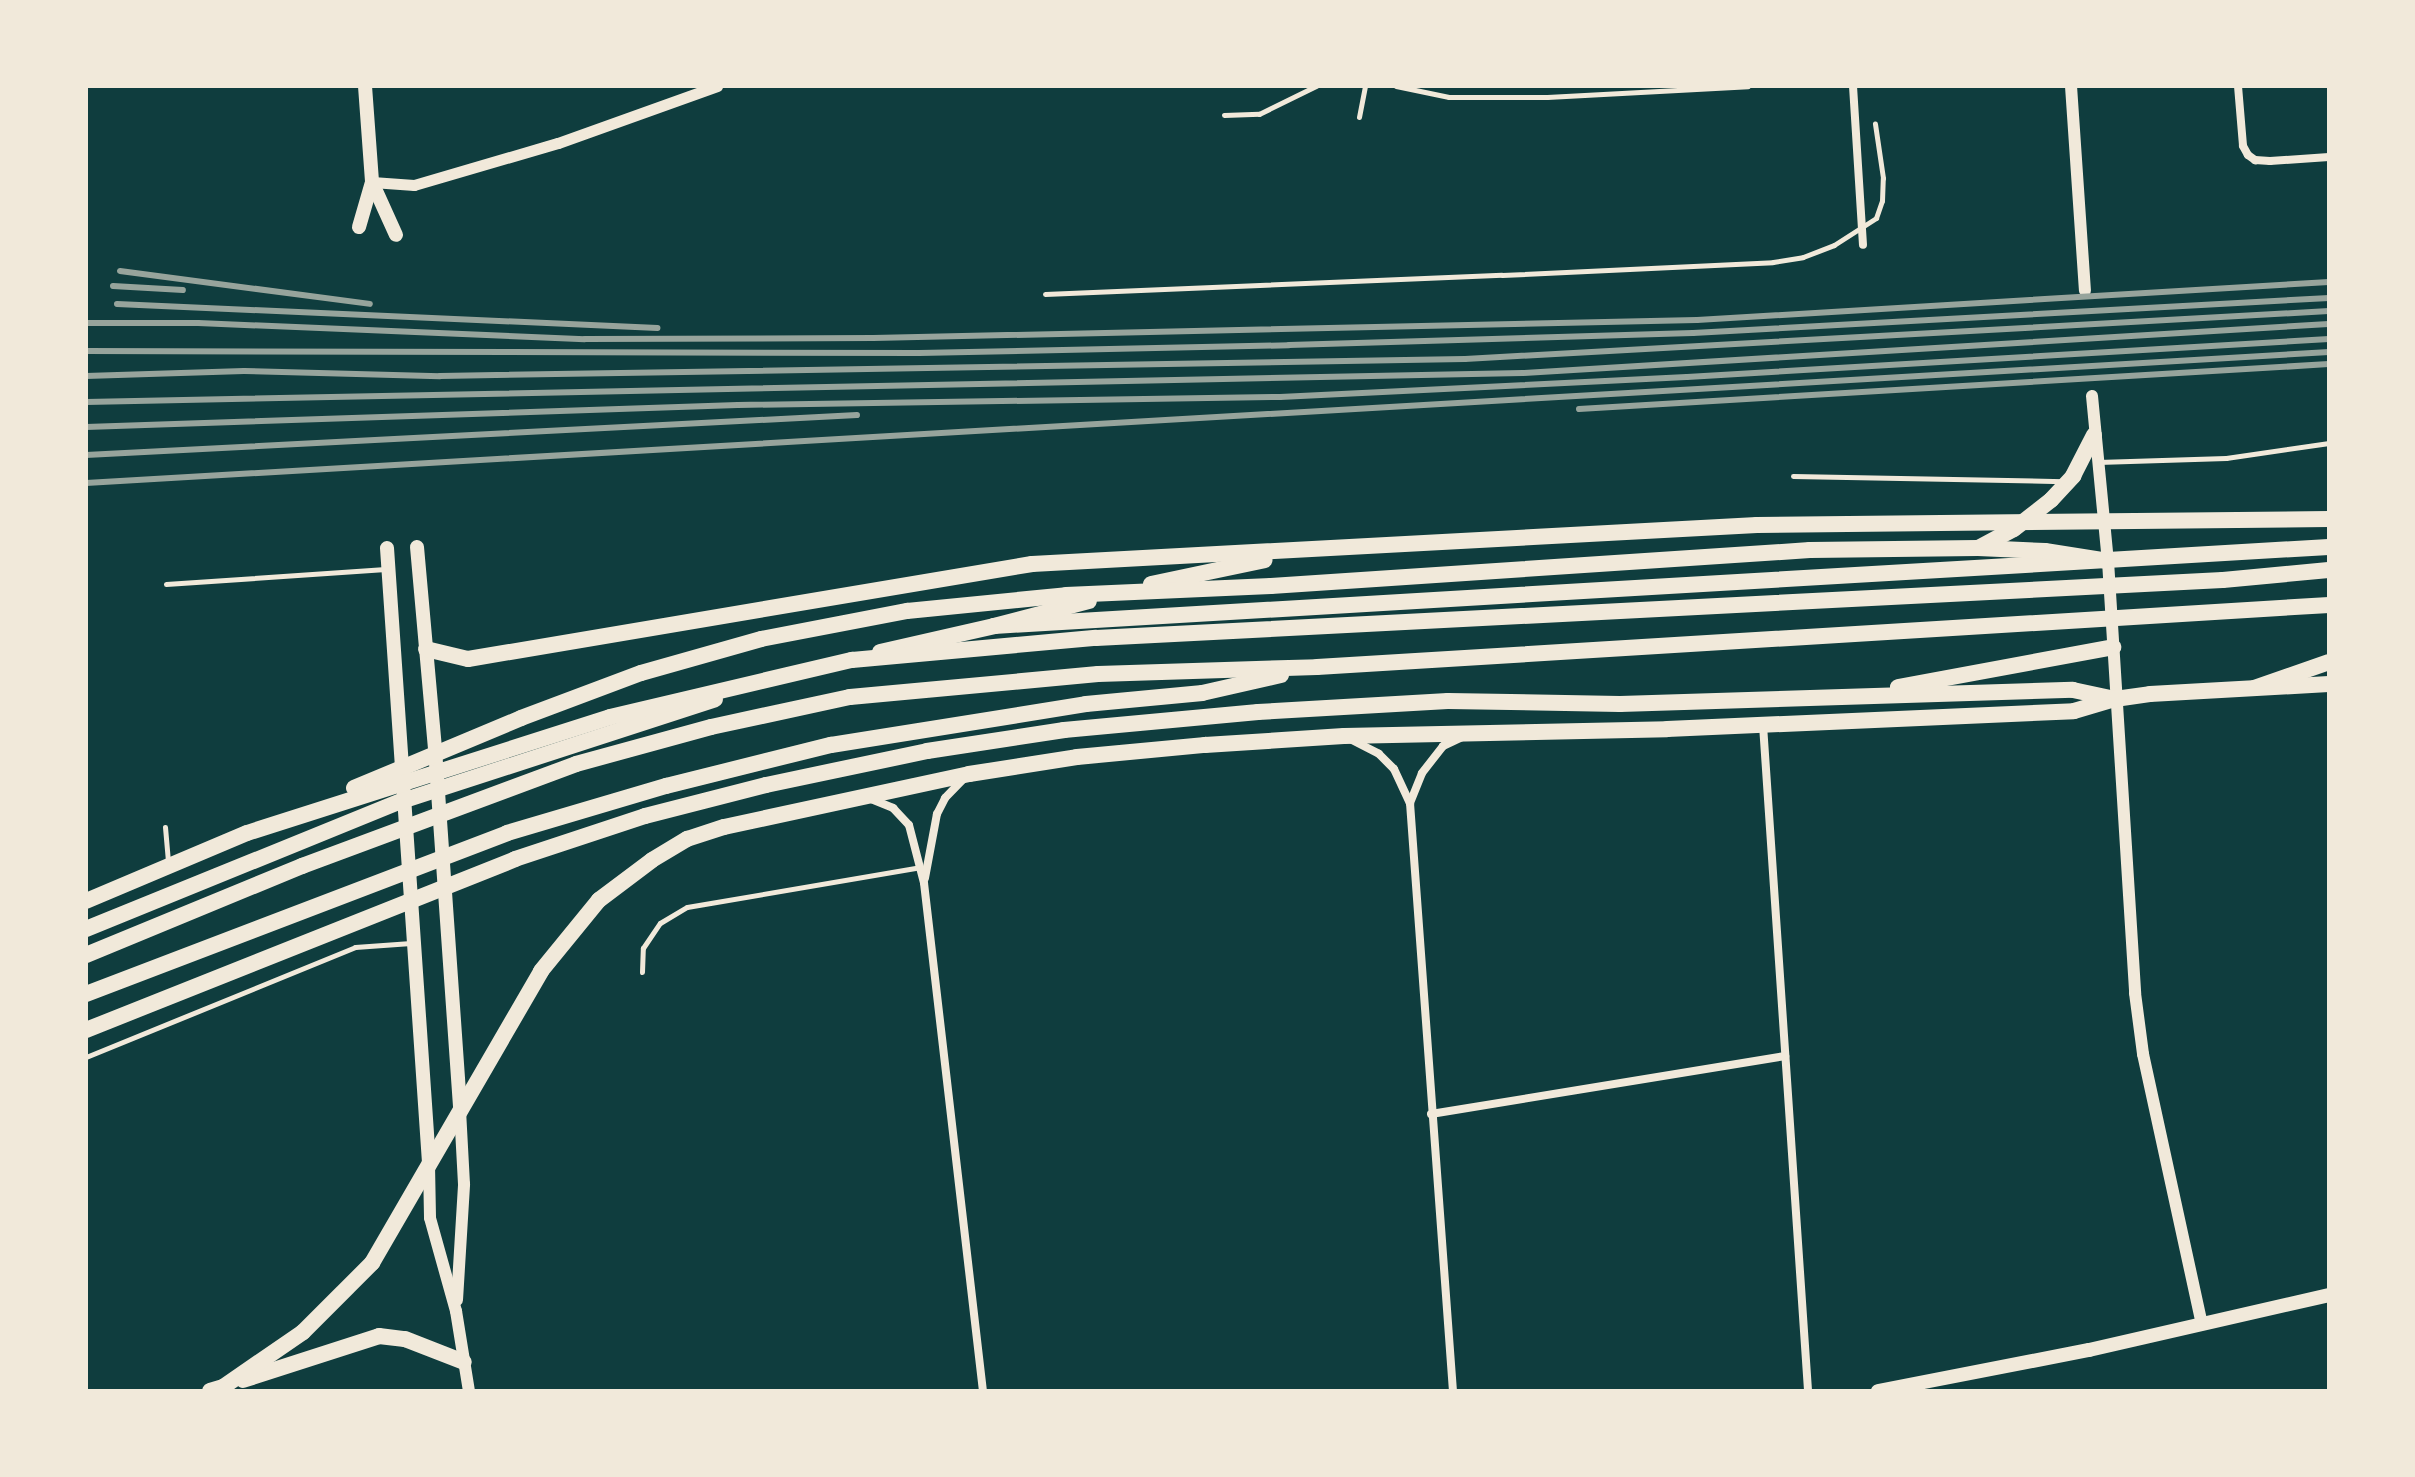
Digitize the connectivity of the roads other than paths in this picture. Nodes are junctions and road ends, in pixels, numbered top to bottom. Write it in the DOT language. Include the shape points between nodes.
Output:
graph roads {
  1 [pos="365,86"];
  2 [pos="717,86"];
  3 [pos="1316,86"];
  4 [pos="1365,86"];
  5 [pos="1396,86"];
  6 [pos="1748,86"];
  7 [pos="1853,86"];
  8 [pos="2071,86"];
  9 [pos="2238,86"];
  10 [pos="1224,115"];
  11 [pos="1359,117"];
  12 [pos="1875,124"];
  13 [pos="2329,157"];
  14 [pos="372,182"];
  15 [pos="1862,226"];
  16 [pos="359,227"];
  17 [pos="396,235"];
  18 [pos="1863,245"];
  19 [pos="2085,291"];
  20 [pos="1045,294"];
  21 [pos="2092,396"];
  22 [pos="2094,435"];
  23 [pos="2329,443"];
  24 [pos="2097,462"];
  25 [pos="1793,476"];
  26 [pos="2069,481"];
  27 [pos="2329,519"];
  28 [pos="417,547"];
  29 [pos="2329,547"];
  30 [pos="387,548"];
  31 [pos="1329,548"];
  32 [pos="1978,548"];
  33 [pos="2108,561"];
  34 [pos="389,569"];
  35 [pos="2329,570"];
  36 [pos="166,584"];
  37 [pos="2329,605"];
  38 [pos="994,626"];
  39 [pos="2113,647"];
  40 [pos="426,649"];
  41 [pos="2329,662"];
  42 [pos="1317,667"];
  43 [pos="2329,684"];
  44 [pos="2254,688"];
  45 [pos="1841,695"];
  46 [pos="2115,699"];
  47 [pos="1763,725"];
  48 [pos="1472,732"];
  49 [pos="1344,736"];
  50 [pos="969,774"];
  51 [pos="438,789"];
  52 [pos="859,796"];
  53 [pos="402,801"];
  54 [pos="1410,803"];
  55 [pos="165,827"];
  56 [pos="247,833"];
  57 [pos="921,867"];
  58 [pos="924,883"];
  59 [pos="171,893"];
  60 [pos="86,901"];
  61 [pos="86,929"];
  62 [pos="415,943"];
  63 [pos="86,955"];
  64 [pos="642,972"];
  65 [pos="86,994"];
  66 [pos="86,1030"];
  67 [pos="1785,1056"];
  68 [pos="86,1057"];
  69 [pos="460,1107"];
  70 [pos="1431,1114"];
  71 [pos="429,1162"];
  72 [pos="2329,1295"];
  73 [pos="456,1311"];
  74 [pos="2202,1324"];
  75 [pos="464,1362"];
  76 [pos="216,1389"];
  77 [pos="469,1391"];
  78 [pos="983,1391"];
  79 [pos="1453,1391"];
  80 [pos="1808,1391"];
  81 [pos="1878,1391"];
  1 -- 14 [label="main road"];
  2 -- 14 [label="street" via="558,143 414,185"];
  3 -- 10 [label="lane" via="1259,114"];
  4 -- 11 [label="lane"];
  5 -- 6 [label="lane" via="1449,97"];
  7 -- 15 [label="street"];
  8 -- 19 [label="main road"];
  9 -- 13 [label="street" via="2248,155 2270,161"];
  12 -- 15 [label="lane" via="1882,201 1876,218"];
  14 -- 16 [label="main road"];
  14 -- 17 [label="main road"];
  15 -- 18 [label="street"];
  15 -- 20 [label="lane" via="1834,245 1773,262"];
  21 -- 22 [label="main road"];
  22 -- 24 [label="main road"];
  22 -- 26 [label="highway"];
  23 -- 24 [label="lane" via="2226,458"];
  24 -- 33 [label="main road"];
  25 -- 26 [label="lane"];
  26 -- 32 [label="highway" via="2034,514"];
  27 -- 31 [label="highway" via="1757,525"];
  28 -- 40 [label="main road"];
  29 -- 33 [label="highway"];
  30 -- 34 [label="main road"];
  31 -- 38 [label="highway" via="1185,575"];
  31 -- 40 [label="highway" via="1032,564 468,659"];
  32 -- 33 [label="highway"];
  32 -- 56 [label="highway" via="1810,550 1066,595 907,611 761,639 641,673"];
  33 -- 38 [label="highway"];
  33 -- 39 [label="main road"];
  34 -- 36 [label="lane"];
  34 -- 53 [label="main road"];
  35 -- 56 [label="highway" via="2223,580 1111,637 852,660 610,717"];
  37 -- 42 [label="highway"];
  38 -- 51 [label="highway" via="848,659"];
  39 -- 45 [label="highway"];
  39 -- 46 [label="main road"];
  40 -- 51 [label="main road"];
  41 -- 44 [label="highway"];
  42 -- 63 [label="highway" via="1098,674 850,697 711,727 576,764 302,866"];
  42 -- 65 [label="highway" via="1202,693 1086,704 831,745 666,786 507,833"];
  43 -- 44 [label="highway"];
  44 -- 46 [label="highway"];
  45 -- 46 [label="highway" via="2073,690"];
  45 -- 66 [label="highway" via="1620,704 1448,701 1258,712 1064,730 927,751 645,816 515,859"];
  46 -- 47 [label="highway" via="2074,711"];
  46 -- 74 [label="main road" via="2143,1054"];
  47 -- 48 [label="highway"];
  47 -- 67 [label="street"];
  48 -- 49 [label="highway"];
  48 -- 54 [label="street" via="1443,746 1422,773"];
  49 -- 50 [label="highway" via="1077,757"];
  49 -- 54 [label="street" via="1379,754 1394,769"];
  50 -- 52 [label="highway"];
  50 -- 58 [label="street" via="937,814"];
  51 -- 53 [label="highway"];
  51 -- 69 [label="main road"];
  52 -- 57 [label="street" via="902,815 914,836"];
  52 -- 69 [label="highway" via="687,839 599,900 541,971"];
  53 -- 59 [label="highway"];
  53 -- 62 [label="main road"];
  54 -- 70 [label="street"];
  55 -- 59 [label="lane"];
  56 -- 60 [label="highway"];
  57 -- 58 [label="street"];
  57 -- 64 [label="lane" via="687,907 660,923 643,948"];
  58 -- 78 [label="street"];
  59 -- 61 [label="highway"];
  62 -- 68 [label="lane" via="355,947"];
  62 -- 71 [label="main road"];
  67 -- 70 [label="street"];
  67 -- 80 [label="street"];
  69 -- 71 [label="highway"];
  69 -- 73 [label="main road" via="464,1184"];
  70 -- 79 [label="street"];
  71 -- 73 [label="main road" via="430,1218"];
  71 -- 76 [label="highway" via="386,1244 341,1298 303,1332"];
  72 -- 74 [label="main road"];
  73 -- 75 [label="main road"];
  74 -- 81 [label="main road"];
  75 -- 76 [label="highway" via="405,1339 379,1336"];
  75 -- 77 [label="main road"];
}
